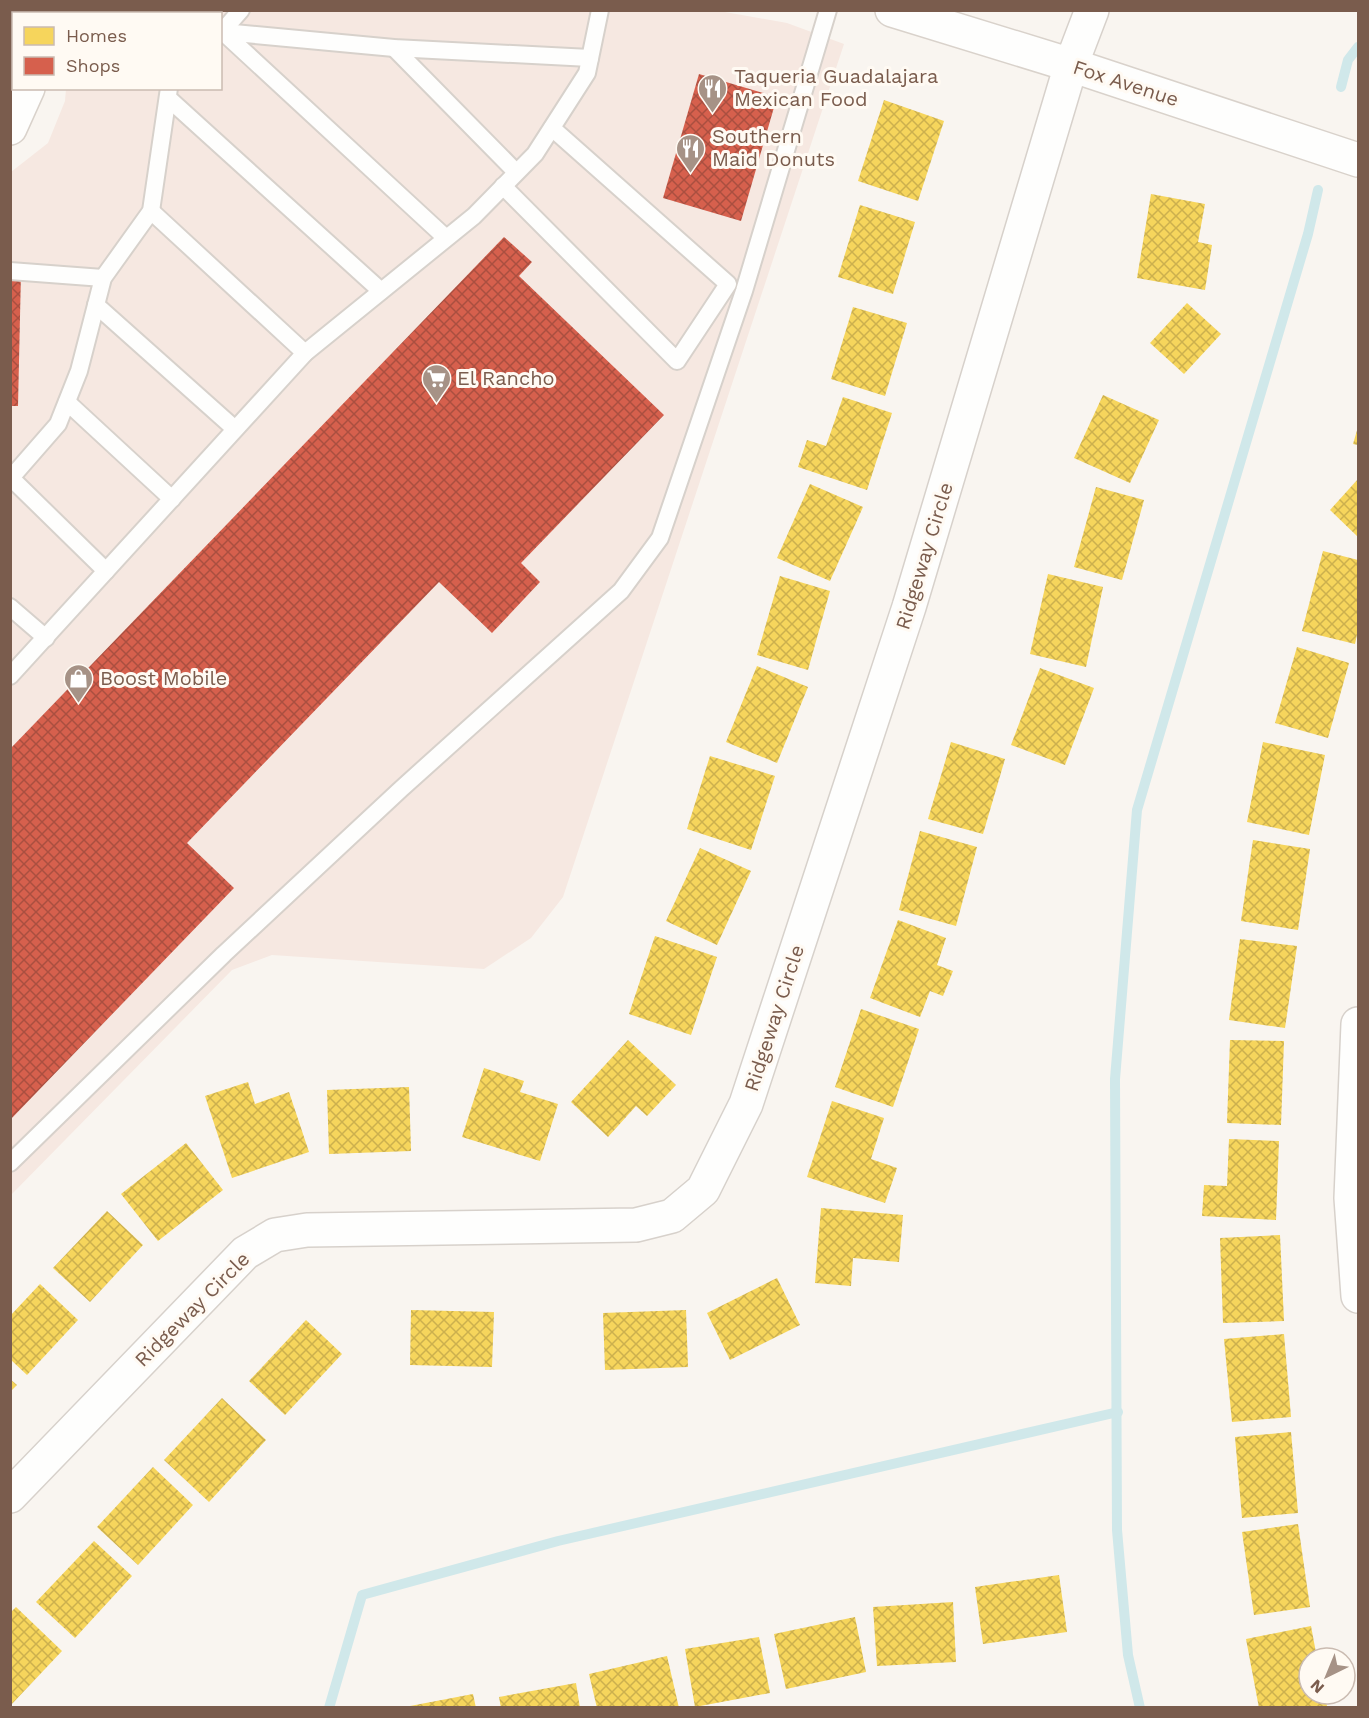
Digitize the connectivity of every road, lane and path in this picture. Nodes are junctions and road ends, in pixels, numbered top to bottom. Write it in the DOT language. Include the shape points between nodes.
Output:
graph roads {
  1 [pos="241,10"];
  2 [pos="600,10"];
  3 [pos="828,10"];
  4 [pos="892,10"];
  5 [pos="1092,10"];
  6 [pos="222,33"];
  7 [pos="394,48"];
  8 [pos="590,58"];
  9 [pos="1071,65"];
  10 [pos="27,90"];
  11 [pos="169,93"];
  12 [pos="10,128"];
  13 [pos="552,128"];
  14 [pos="1359,160"];
  15 [pos="516,172"];
  16 [pos="503,186"];
  17 [pos="151,210"];
  18 [pos="446,238"];
  19 [pos="10,271"];
  20 [pos="103,278"];
  21 [pos="381,291"];
  22 [pos="96,305"];
  23 [pos="305,353"];
  24 [pos="67,402"];
  25 [pos="236,429"];
  26 [pos="11,479"];
  27 [pos="172,499"];
  28 [pos="106,571"];
  29 [pos="10,607"];
  30 [pos="46,638"];
  31 [pos="10,676"];
  32 [pos="1359,1024"];
  33 [pos="10,1163"];
  34 [pos="1359,1296"];
  35 [pos="10,1496"];
  1 -- 6 [label="lane"];
  2 -- 8 [label="lane"];
  3 -- 33 [label="lane" via="744,291 660,538 621,591 233,946"];
  4 -- 9 [label="street, Fox Avenue"];
  5 -- 9 [label="street, Ridgeway Circle"];
  6 -- 7 [label="lane"];
  6 -- 18 [label="lane"];
  7 -- 8 [label="lane"];
  7 -- 15 [label="lane"];
  8 -- 13 [label="lane" via="587,73"];
  9 -- 14 [label="street, Fox Avenue"];
  9 -- 35 [label="street, Ridgeway Circle" via="909,607 746,1104 703,1190 672,1216 636,1225 307,1230 275,1234 244,1253"];
  10 -- 12 [label="street"];
  11 -- 17 [label="lane"];
  11 -- 21 [label="lane"];
  13 -- 15 [label="lane" via="535,154"];
  13 -- 16 [label="lane" via="728,284 677,361"];
  15 -- 16 [label="lane"];
  16 -- 18 [label="lane"];
  17 -- 20 [label="lane"];
  17 -- 23 [label="lane"];
  18 -- 21 [label="lane"];
  19 -- 20 [label="lane"];
  20 -- 22 [label="lane"];
  21 -- 23 [label="lane"];
  22 -- 24 [label="lane"];
  22 -- 25 [label="lane"];
  23 -- 25 [label="lane"];
  24 -- 26 [label="lane" via="58,424"];
  24 -- 27 [label="lane"];
  25 -- 27 [label="lane"];
  26 -- 28 [label="lane"];
  27 -- 28 [label="lane"];
  28 -- 30 [label="lane"];
  29 -- 30 [label="lane"];
  30 -- 31 [label="lane"];
  32 -- 34 [label="street" via="1351,1198"];
}
